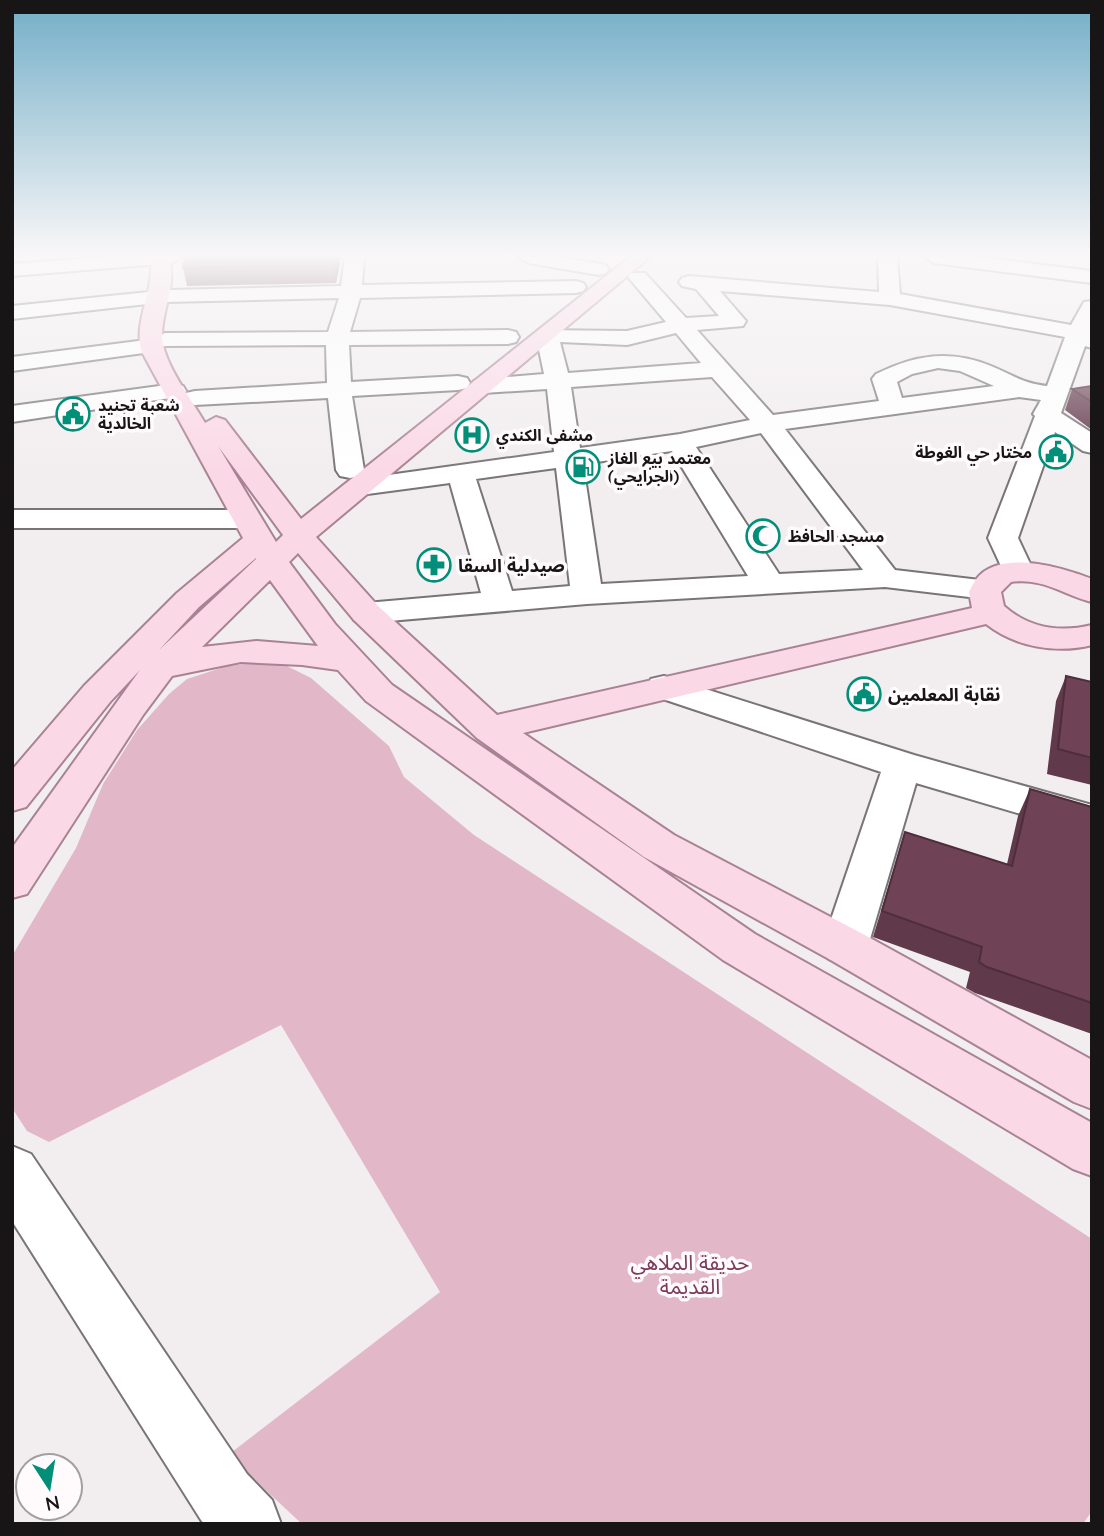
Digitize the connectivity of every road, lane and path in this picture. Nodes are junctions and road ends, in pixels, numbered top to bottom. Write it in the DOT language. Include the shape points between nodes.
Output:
graph roads {
  1 [pos="160,329"];
  2 [pos="340,329"];
  3 [pos="519,329"];
  4 [pos="554,329"];
  5 [pos="668,329"];
  6 [pos="680,329"];
  7 [pos="1042,329"];
  8 [pos="547,335"];
  9 [pos="508,337"];
  10 [pos="1085,337"];
  11 [pos="337,338"];
  12 [pos="158,343"];
  13 [pos="12,364"];
  14 [pos="718,369"];
  15 [pos="558,382"];
  16 [pos="470,385"];
  17 [pos="1019,390"];
  18 [pos="339,391"];
  19 [pos="185,394"];
  20 [pos="1050,404"];
  21 [pos="893,408"];
  22 [pos="12,414"];
  23 [pos="766,424"];
  24 [pos="680,442"];
  25 [pos="1092,445"];
  26 [pos="567,458"];
  27 [pos="461,474"];
  28 [pos="355,478"];
  29 [pos="12,519"];
  30 [pos="272,535"];
  31 [pos="1018,572"];
  32 [pos="885,578"];
  33 [pos="769,584"];
  34 [pos="1091,591"];
  35 [pos="587,594"];
  36 [pos="499,601"];
  37 [pos="990,601"];
  38 [pos="366,613"];
  39 [pos="1092,635"];
  40 [pos="347,661"];
  41 [pos="160,668"];
  42 [pos="664,687"];
  43 [pos="490,729"];
  44 [pos="902,765"];
  45 [pos="12,797"];
  46 [pos="1092,820"];
  47 [pos="12,882"];
  48 [pos="845,946"];
  49 [pos="1092,1086"];
  50 [pos="1092,1151"];
  51 [pos="12,1172"];
  52 [pos="248,1524"];
  1 -- 12 [label="main road"];
  2 -- 11 [label="street"];
  3 -- 9 [label="main road"];
  4 -- 8 [label="main road"];
  5 -- 8 [label="street" via="627,338"];
  6 -- 14 [label="street"];
  7 -- 10 [label="street"];
  8 -- 15 [label="street"];
  8 -- 16 [label="main road"];
  9 -- 11 [label="street"];
  9 -- 16 [label="main road"];
  10 -- 20 [label="street"];
  11 -- 12 [label="street"];
  11 -- 18 [label="street"];
  12 -- 13 [label="street"];
  12 -- 19 [label="main road"];
  14 -- 15 [label="street"];
  14 -- 23 [label="street"];
  15 -- 16 [label="street"];
  15 -- 26 [label="street"];
  16 -- 18 [label="street"];
  16 -- 28 [label="main road"];
  17 -- 20 [label="street"];
  17 -- 21 [label="street"];
  17 -- 21 [label="street" via="975,366 930,361 912,364 884,379"];
  18 -- 19 [label="street"];
  18 -- 28 [label="street"];
  19 -- 22 [label="street"];
  19 -- 30 [label="main road"];
  20 -- 25 [label="street"];
  20 -- 31 [label="street" via="1003,538"];
  21 -- 23 [label="street"];
  23 -- 24 [label="street"];
  23 -- 32 [label="street"];
  24 -- 26 [label="street"];
  24 -- 33 [label="street"];
  26 -- 27 [label="street"];
  26 -- 35 [label="street"];
  27 -- 28 [label="street"];
  27 -- 36 [label="street"];
  28 -- 30 [label="main road"];
  29 -- 30 [label="street"];
  30 -- 38 [label="main road"];
  30 -- 40 [label="main road"];
  30 -- 41 [label="main road"];
  30 -- 45 [label="main road" via="188,600 97,694"];
  31 -- 34 [label="main road" via="1055,576"];
  31 -- 37 [label="main road" via="992,581"];
  32 -- 33 [label="street"];
  32 -- 37 [label="street"];
  33 -- 35 [label="street"];
  35 -- 36 [label="street"];
  36 -- 38 [label="street"];
  37 -- 39 [label="main road" via="1013,627 1041,638"];
  37 -- 42 [label="main road"];
  38 -- 43 [label="main road"];
  40 -- 41 [label="main road" via="255,651"];
  40 -- 50 [label="main road" via="379,693 739,947"];
  41 -- 47 [label="main road"];
  42 -- 43 [label="main road"];
  42 -- 44 [label="street"];
  43 -- 48 [label="main road" via="659,846"];
  44 -- 46 [label="street"];
  44 -- 48 [label="street"];
  48 -- 49 [label="main road"];
  51 -- 52 [label="street" via="224,1497"];
}
